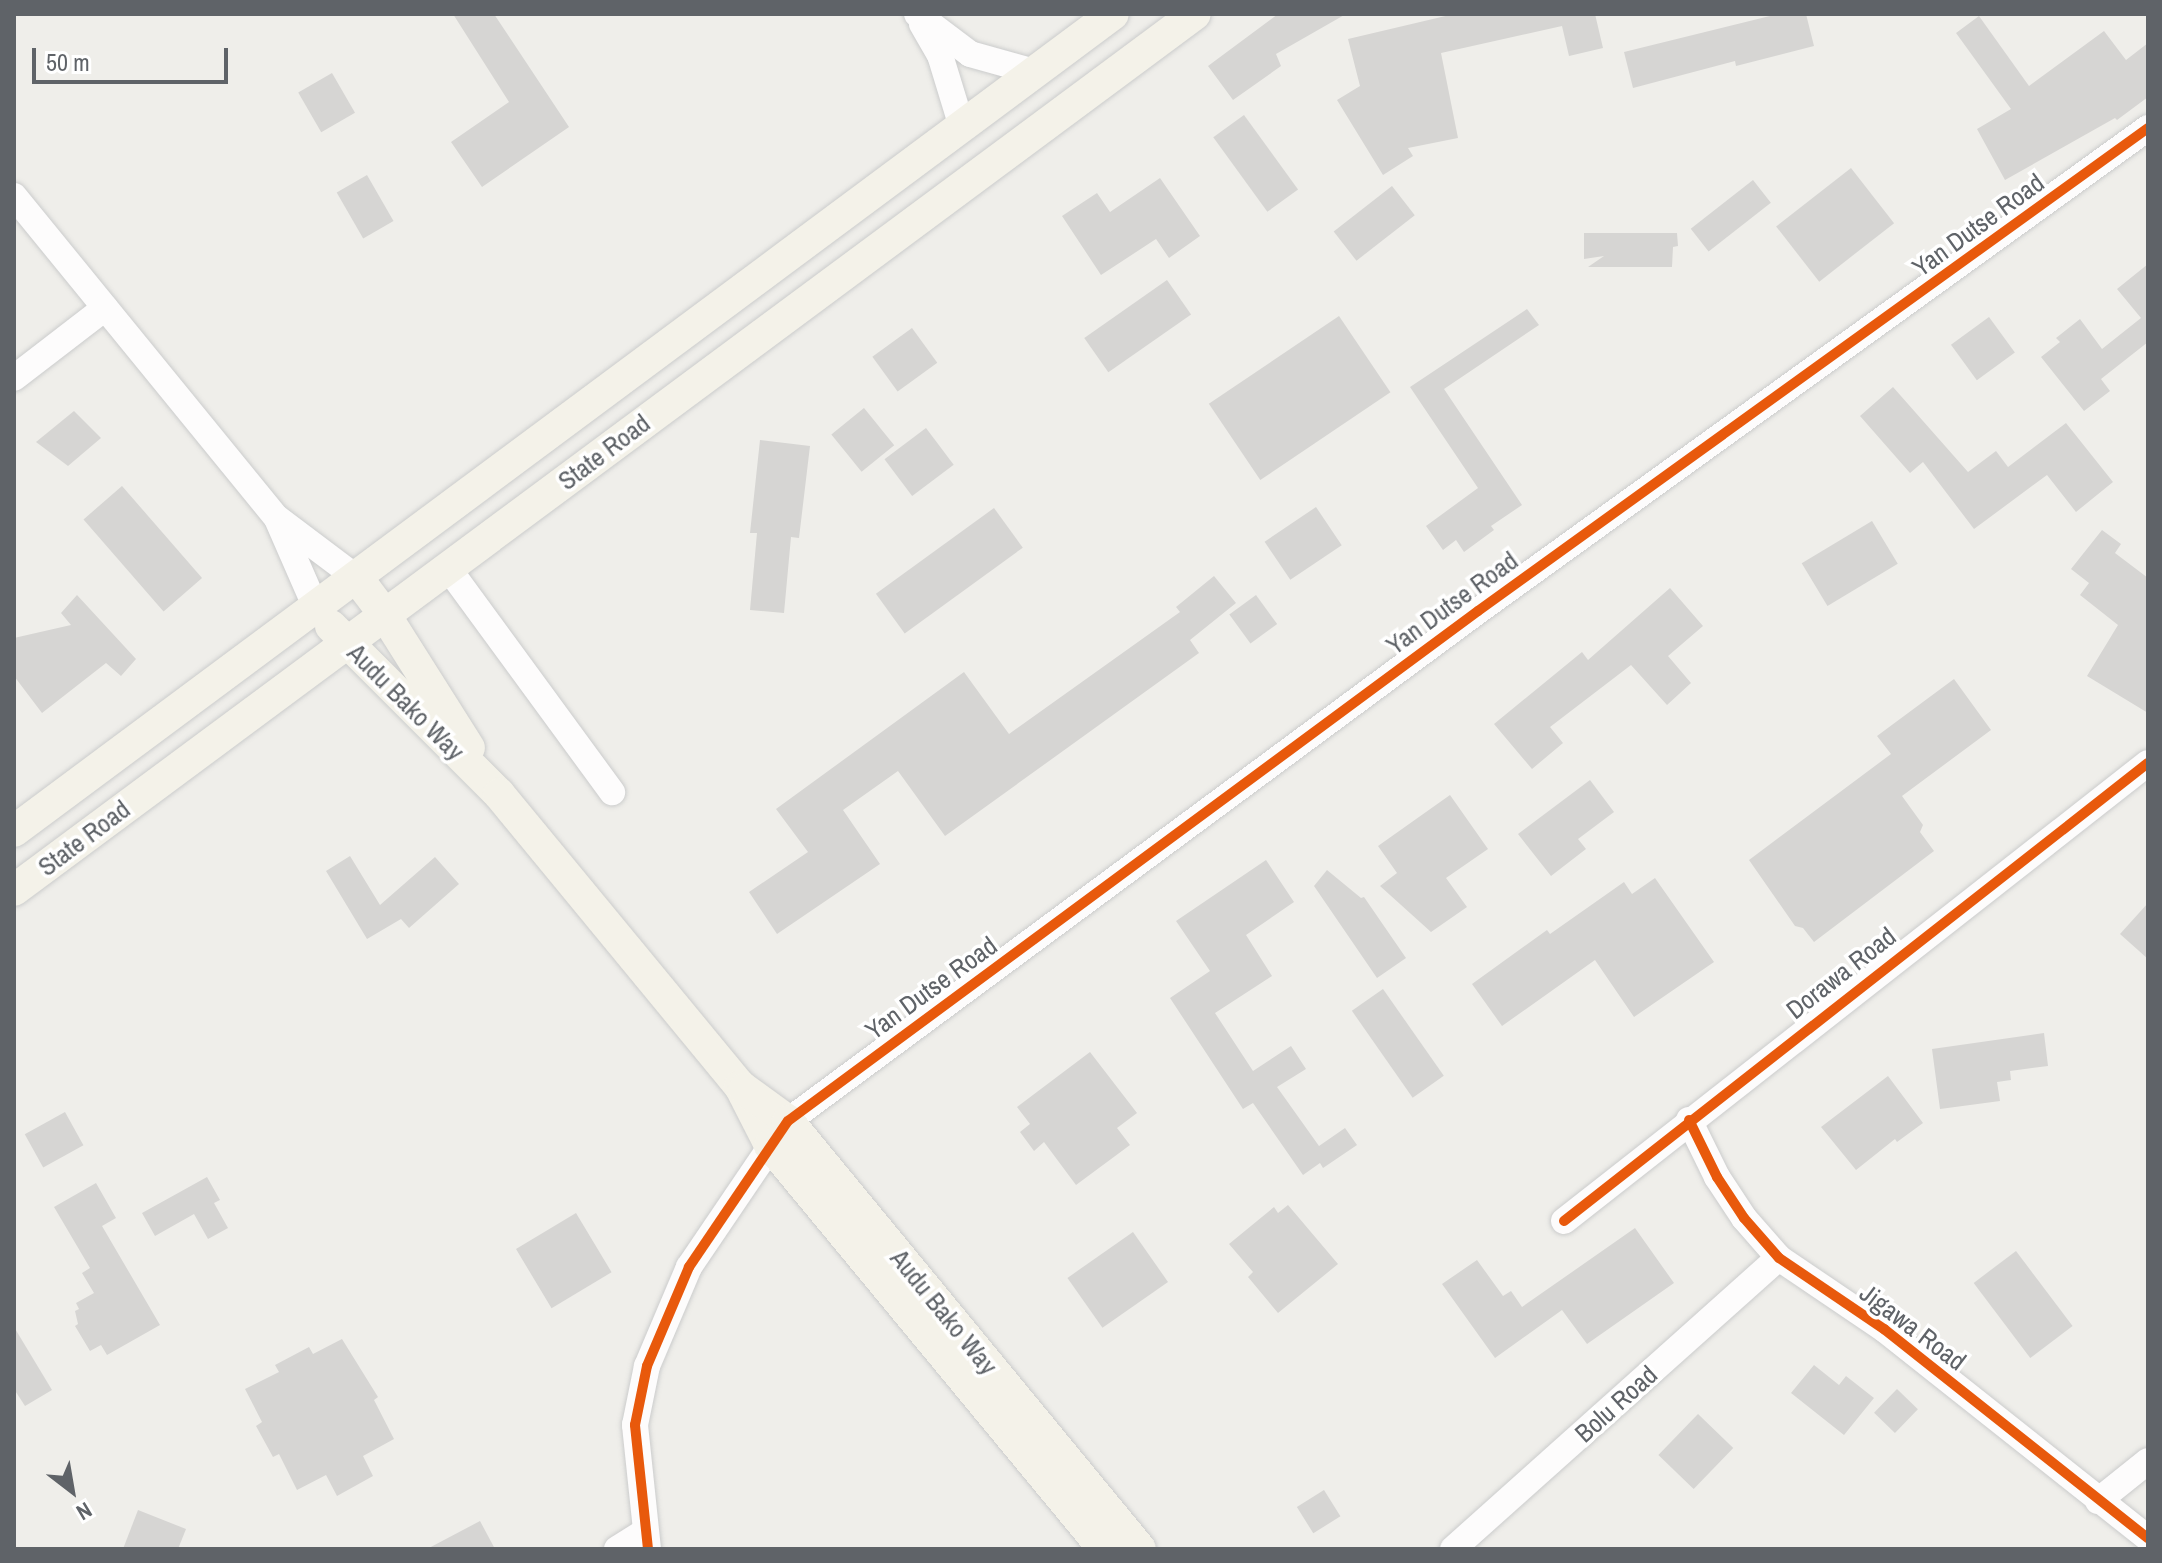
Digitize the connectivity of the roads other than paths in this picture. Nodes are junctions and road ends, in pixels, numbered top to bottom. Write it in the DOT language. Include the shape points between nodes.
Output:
graph roads {
  1 [pos="917,14"];
  2 [pos="1113,14"];
  3 [pos="1195,14"];
  4 [pos="1034,72"];
  5 [pos="962,127"];
  6 [pos="2148,128"];
  7 [pos="14,196"];
  8 [pos="105,308"];
  9 [pos="14,378"];
  10 [pos="277,518"];
  11 [pos="448,568"];
  12 [pos="357,578"];
  13 [pos="316,608"];
  14 [pos="385,615"];
  15 [pos="345,642"];
  16 [pos="2148,763"];
  17 [pos="612,792"];
  18 [pos="499,794"];
  19 [pos="14,831"];
  20 [pos="14,890"];
  21 [pos="1689,1120"];
  22 [pos="779,1133"];
  23 [pos="1564,1221"];
  24 [pos="1779,1258"];
  25 [pos="2148,1461"];
  26 [pos="2098,1501"];
  27 [pos="2148,1538"];
  28 [pos="646,1541"];
  29 [pos="617,1549"];
  30 [pos="1104,1549"];
  31 [pos="1140,1549"];
  32 [pos="1453,1549"];
  1 -- 4 [label="street" via="970,54"];
  1 -- 5 [label="street" via="940,55"];
  2 -- 4 [label="main road, State Road"];
  3 -- 11 [label="main road, State Road"];
  4 -- 5 [label="main road, State Road"];
  5 -- 12 [label="main road, State Road"];
  6 -- 22 [label="street, Yan Dutse Road" via="1478,611"];
  7 -- 8 [label="street"];
  8 -- 9 [label="street"];
  8 -- 10 [label="street"];
  10 -- 12 [label="street"];
  10 -- 13 [label="street"];
  11 -- 14 [label="main road, State Road"];
  11 -- 17 [label="street"];
  12 -- 13 [label="main road, State Road"];
  12 -- 14 [label="main road, Audu Bako Way"];
  13 -- 15 [label="main road, Audu Bako Way"];
  13 -- 19 [label="main road, State Road"];
  14 -- 15 [label="main road, State Road"];
  14 -- 18 [label="main road, Audu Bako Way"];
  15 -- 18 [label="main road, Audu Bako Way"];
  15 -- 20 [label="main road, State Road"];
  16 -- 21 [label="street, Dorawa Road"];
  18 -- 22 [label="main road, Audu Bako Way"];
  21 -- 23 [label="street, Dorawa Road"];
  21 -- 24 [label="street, Jigawa Road" via="1717,1177"];
  22 -- 28 [label="street, Yan Dutse Road" via="689,1267 647,1366 635,1425"];
  22 -- 30 [label="main road, Audu Bako Way"];
  22 -- 31 [label="main road, Audu Bako Way"];
  24 -- 26 [label="street, Jigawa Road" via="1884,1329"];
  24 -- 32 [label="street, Bolu Road"];
  25 -- 26 [label="street"];
  26 -- 27 [label="street, Jigawa Road"];
  28 -- 29 [label="street"];
}
